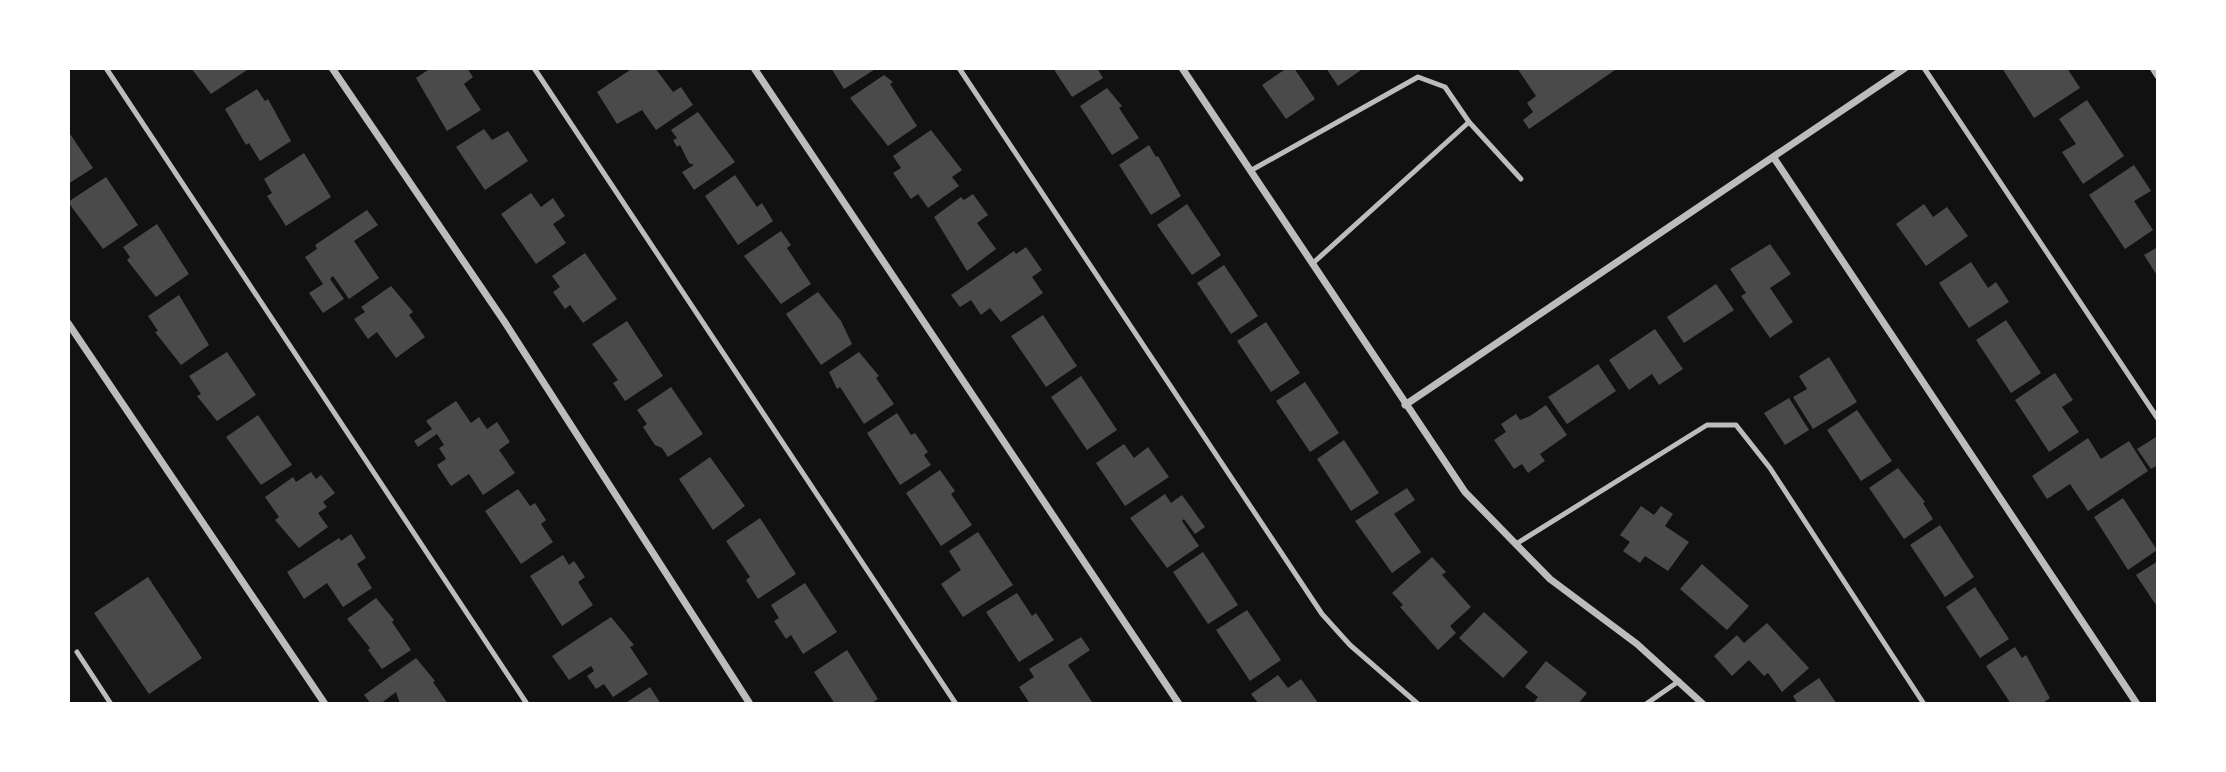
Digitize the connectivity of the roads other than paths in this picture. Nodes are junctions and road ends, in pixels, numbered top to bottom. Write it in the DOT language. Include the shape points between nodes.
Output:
graph roads {
  1 [pos="106,68"];
  2 [pos="332,68"];
  3 [pos="534,68"];
  4 [pos="754,68"];
  5 [pos="959,68"];
  6 [pos="1182,68"];
  7 [pos="1905,68"];
  8 [pos="1924,68"];
  9 [pos="2153,68"];
  10 [pos="2158,76"];
  11 [pos="1469,122"];
  12 [pos="1774,158"];
  13 [pos="1250,171"];
  14 [pos="1521,179"];
  15 [pos="1312,264"];
  16 [pos="68,323"];
  17 [pos="1405,405"];
  18 [pos="2158,419"];
  19 [pos="1516,544"];
  20 [pos="77,652"];
  21 [pos="1679,681"];
  22 [pos="111,704"];
  23 [pos="325,704"];
  24 [pos="527,704"];
  25 [pos="750,704"];
  26 [pos="956,704"];
  27 [pos="1178,704"];
  28 [pos="1418,704"];
  29 [pos="1646,704"];
  30 [pos="1703,704"];
  31 [pos="1924,704"];
  32 [pos="2137,704"];
  1 -- 24 [label="lane"];
  2 -- 25 [label="street" via="504,321"];
  3 -- 26 [label="lane"];
  4 -- 27 [label="street"];
  5 -- 28 [label="lane" via="1322,614"];
  6 -- 13 [label="street"];
  7 -- 12 [label="street"];
  8 -- 18 [label="lane"];
  9 -- 10 [label="street"];
  11 -- 13 [label="lane" via="1445,87 1418,77"];
  11 -- 14 [label="lane"];
  11 -- 15 [label="lane"];
  12 -- 17 [label="street"];
  12 -- 32 [label="street"];
  13 -- 15 [label="street"];
  15 -- 17 [label="street"];
  16 -- 23 [label="street"];
  17 -- 19 [label="street" via="1465,492"];
  19 -- 21 [label="street" via="1550,579"];
  19 -- 31 [label="lane" via="1707,425 1736,425 1770,468"];
  20 -- 22 [label="lane"];
  21 -- 29 [label="lane"];
  21 -- 30 [label="street"];
}
